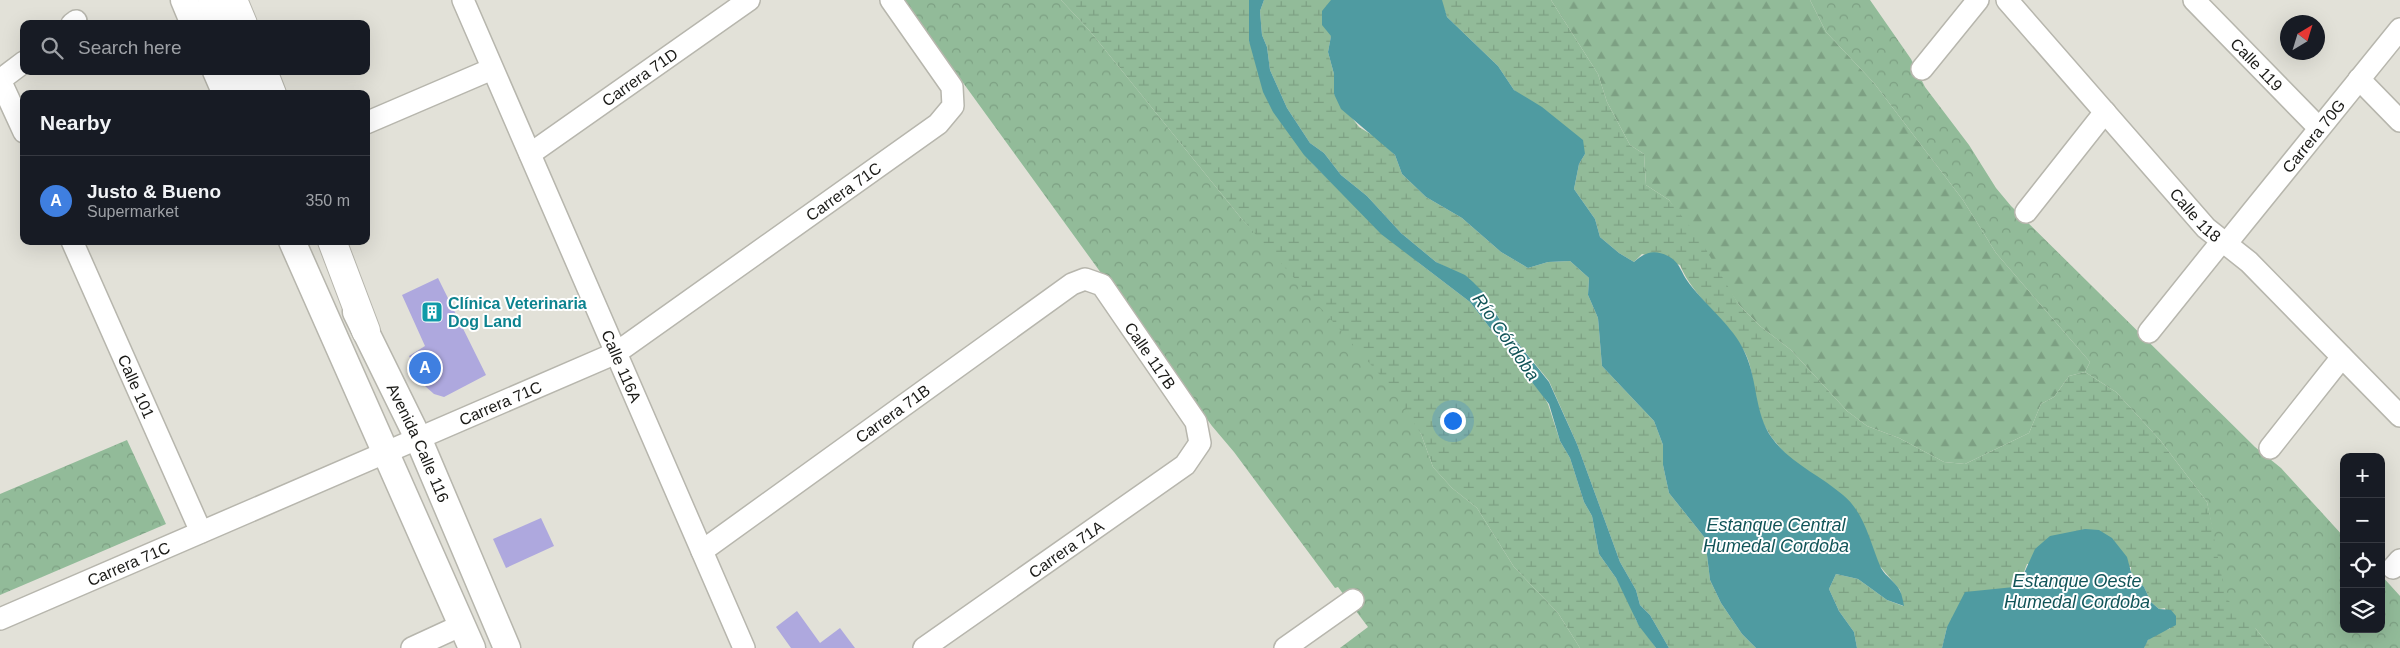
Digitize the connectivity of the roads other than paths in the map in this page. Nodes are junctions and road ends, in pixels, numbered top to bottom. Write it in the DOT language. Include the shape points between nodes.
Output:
graph roads {
  1 [pos="184,0"];
  2 [pos="211,0"];
  3 [pos="233,0"];
  4 [pos="464,0"];
  5 [pos="749,0"];
  6 [pos="891,0"];
  7 [pos="1978,0"];
  8 [pos="2007,0"];
  9 [pos="2194,0"];
  10 [pos="192,20"];
  11 [pos="220,20"];
  12 [pos="241,20"];
  13 [pos="2400,29"];
  14 [pos="20,65"];
  15 [pos="492,69"];
  16 [pos="1922,69"];
  17 [pos="218,75"];
  18 [pos="245,75"];
  19 [pos="265,75"];
  20 [pos="0,80"];
  21 [pos="2359,80"];
  22 [pos="224,90"];
  23 [pos="251,90"];
  24 [pos="270,90"];
  25 [pos="2105,112"];
  26 [pos="370,121"];
  27 [pos="2400,121"];
  28 [pos="20,123"];
  29 [pos="2319,128"];
  30 [pos="530,154"];
  31 [pos="2026,212"];
  32 [pos="2224,242"];
  33 [pos="74,245"];
  34 [pos="294,245"];
  35 [pos="324,245"];
  36 [pos="334,245"];
  37 [pos="1085,279"];
  38 [pos="366,331"];
  39 [pos="2149,332"];
  40 [pos="616,353"];
  41 [pos="2342,357"];
  42 [pos="2400,416"];
  43 [pos="418,438"];
  44 [pos="1200,443"];
  45 [pos="2270,448"];
  46 [pos="386,452"];
  47 [pos="202,532"];
  48 [pos="702,551"];
  49 [pos="1353,600"];
  50 [pos="0,619"];
  51 [pos="467,637"];
  52 [pos="412,648"];
  53 [pos="507,648"];
  54 [pos="744,648"];
  55 [pos="924,648"];
  56 [pos="1285,648"];
  1 -- 10 [label="main road"];
  2 -- 11 [label="main road"];
  3 -- 12 [label="highway"];
  4 -- 15 [label="street, Calle 116A"];
  5 -- 30 [label="street, Carrera 71D"];
  6 -- 40 [label="street, Carrera 71C" via="952,88 953,106 938,124"];
  7 -- 16 [label="street"];
  8 -- 25 [label="street, Calle 118"];
  9 -- 29 [label="street, Calle 119"];
  13 -- 21 [label="street, Carrera 70G"];
  14 -- 20 [label="street"];
  15 -- 26 [label="street"];
  15 -- 30 [label="street, Calle 116A"];
  17 -- 22 [label="main road"];
  18 -- 23 [label="main road"];
  19 -- 24 [label="highway"];
  20 -- 28 [label="street"];
  21 -- 27 [label="street"];
  21 -- 29 [label="street, Carrera 70G"];
  25 -- 31 [label="street"];
  25 -- 32 [label="street, Calle 118" via="2206,228"];
  29 -- 32 [label="street, Carrera 70G"];
  30 -- 40 [label="street, Calle 116A"];
  32 -- 39 [label="street, Carrera 70G"];
  32 -- 41 [label="street, Calle 118" via="2249,262"];
  33 -- 47 [label="street, Calle 101"];
  34 -- 46 [label="main road, Avenida Calle 116"];
  35 -- 38 [label="main road, Avenida Calle 116"];
  36 -- 38 [label="highway"];
  37 -- 44 [label="street, Calle 117B" via="1102,285 1196,422"];
  37 -- 48 [label="street, Carrera 71B" via="1072,284"];
  38 -- 43 [label="main road, Avenida Calle 116"];
  40 -- 43 [label="street, Carrera 71C"];
  40 -- 48 [label="street, Calle 116A"];
  41 -- 42 [label="street, Calle 118"];
  41 -- 45 [label="street"];
  43 -- 46 [label="street, Carrera 71C"];
  43 -- 53 [label="main road, Avenida Calle 116"];
  44 -- 55 [label="street, Carrera 71A" via="1185,465"];
  46 -- 47 [label="street, Carrera 71C"];
  46 -- 51 [label="main road, Avenida Calle 116"];
  47 -- 50 [label="street, Carrera 71C"];
  48 -- 54 [label="street, Calle 116A"];
  49 -- 56 [label="street"];
  51 -- 52 [label="street"];
}
